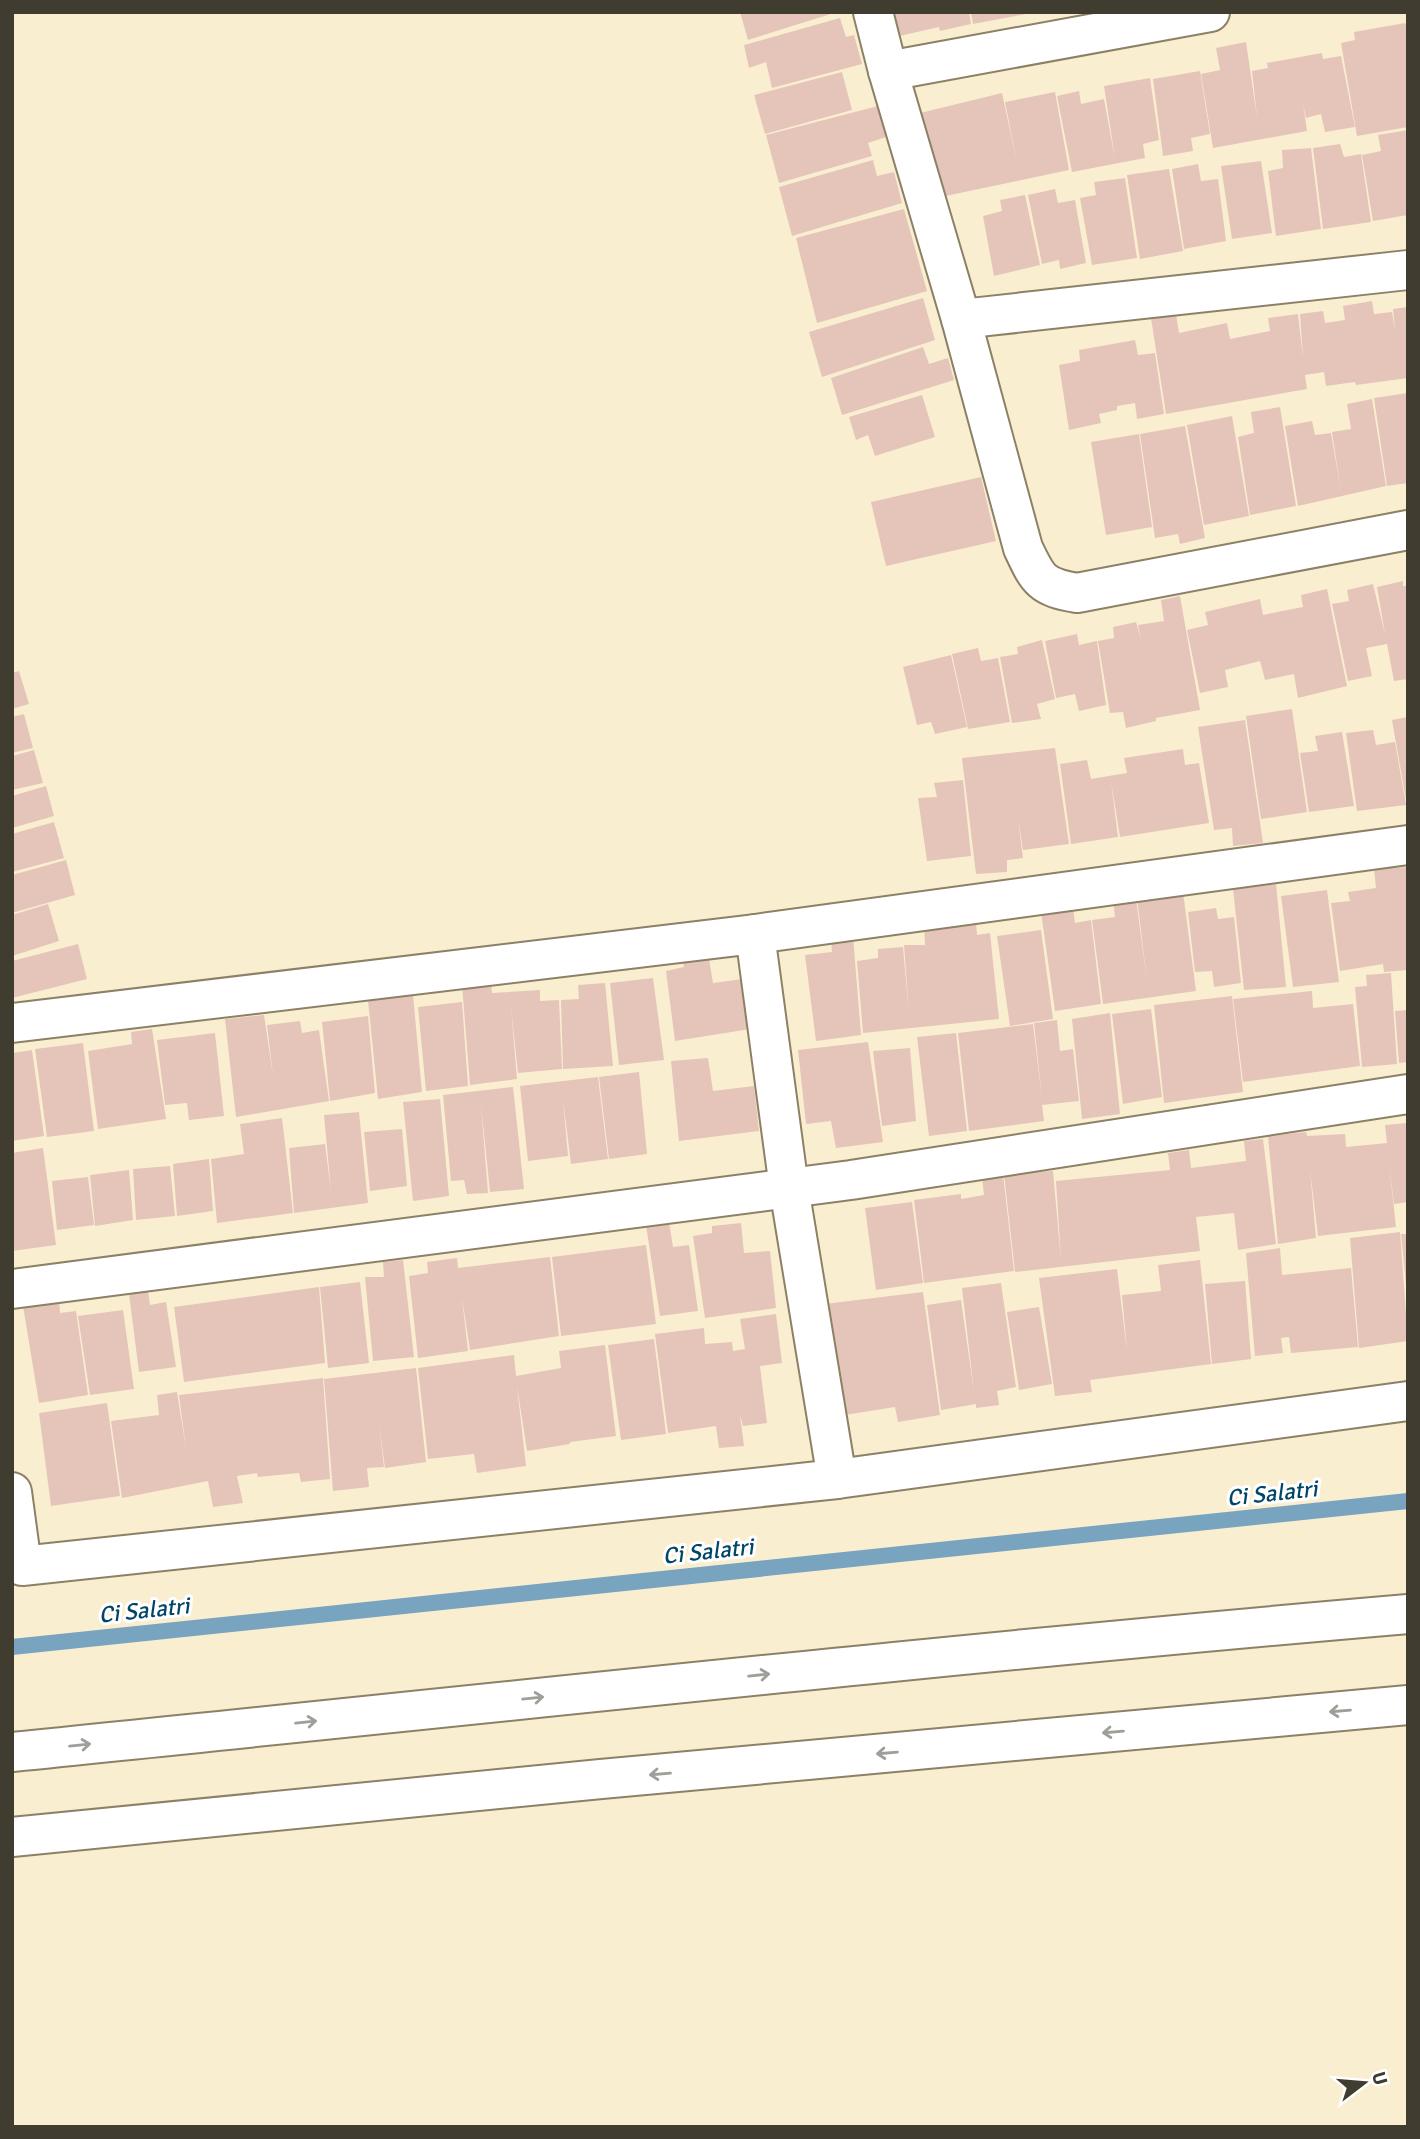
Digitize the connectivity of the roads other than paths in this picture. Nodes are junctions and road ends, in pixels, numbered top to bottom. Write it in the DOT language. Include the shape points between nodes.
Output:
graph roads {
  1 [pos="873,12"];
  2 [pos="1210,12"];
  3 [pos="888,71"];
  4 [pos="1408,270"];
  5 [pos="961,319"];
  6 [pos="1408,530"];
  7 [pos="1408,845"];
  8 [pos="755,934"];
  9 [pos="12,1023"];
  10 [pos="1408,1094"];
  11 [pos="789,1188"];
  12 [pos="12,1289"];
  13 [pos="1408,1401"];
  14 [pos="837,1479"];
  15 [pos="12,1492"];
  16 [pos="17,1567"];
  17 [pos="1408,1614"];
  18 [pos="1408,1705"];
  19 [pos="12,1752"];
  20 [pos="12,1838"];
  1 -- 3 [label="street"];
  2 -- 3 [label="street"];
  3 -- 5 [label="street"];
  4 -- 5 [label="street"];
  5 -- 6 [label="street" via="1023,548 1036,575 1055,589 1077,593"];
  7 -- 8 [label="street"];
  8 -- 9 [label="street"];
  8 -- 11 [label="street"];
  10 -- 11 [label="street"];
  11 -- 12 [label="street"];
  11 -- 14 [label="street"];
  13 -- 14 [label="street"];
  14 -- 16 [label="street"];
  15 -- 16 [label="street"];
  19 -- 17 [label="street, one-way"];
  18 -- 20 [label="street, one-way"];
}
